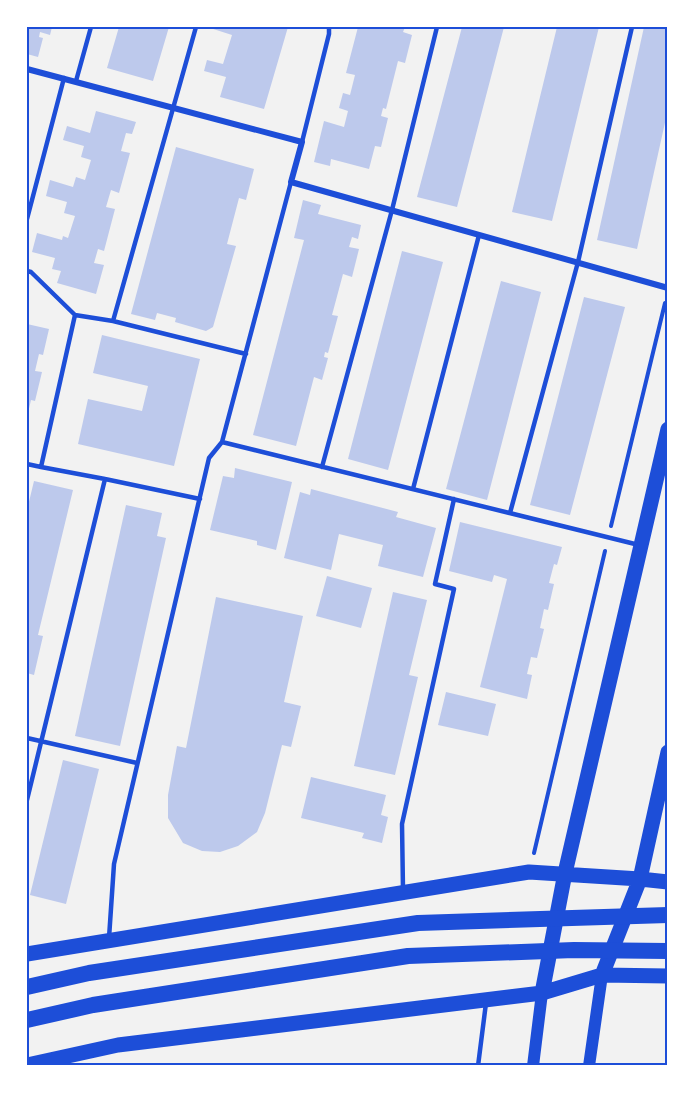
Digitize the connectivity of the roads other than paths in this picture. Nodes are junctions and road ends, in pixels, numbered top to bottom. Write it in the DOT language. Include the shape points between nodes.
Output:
graph roads {
  1 [pos="91,27"];
  2 [pos="196,27"];
  3 [pos="329,27"];
  4 [pos="437,27"];
  5 [pos="632,27"];
  6 [pos="27,69"];
  7 [pos="64,78"];
  8 [pos="76,81"];
  9 [pos="172,108"];
  10 [pos="302,142"];
  11 [pos="291,182"];
  12 [pos="392,210"];
  13 [pos="27,219"];
  14 [pos="479,235"];
  15 [pos="578,262"];
  16 [pos="27,271"];
  17 [pos="668,288"];
  18 [pos="75,315"];
  19 [pos="112,321"];
  20 [pos="246,354"];
  21 [pos="668,429"];
  22 [pos="222,442"];
  23 [pos="27,464"];
  24 [pos="41,467"];
  25 [pos="322,467"];
  26 [pos="105,479"];
  27 [pos="413,489"];
  28 [pos="200,499"];
  29 [pos="454,500"];
  30 [pos="510,513"];
  31 [pos="641,546"];
  32 [pos="27,738"];
  33 [pos="41,742"];
  34 [pos="668,752"];
  35 [pos="137,763"];
  36 [pos="27,800"];
  37 [pos="565,873"];
  38 [pos="640,879"];
  39 [pos="668,882"];
  40 [pos="403,893"];
  41 [pos="668,915"];
  42 [pos="109,940"];
  43 [pos="668,951"];
  44 [pos="27,954"];
  45 [pos="602,975"];
  46 [pos="668,976"];
  47 [pos="27,987"];
  48 [pos="542,993"];
  49 [pos="486,1000"];
  50 [pos="27,1020"];
  51 [pos="69,1061"];
  52 [pos="27,1065"];
  53 [pos="478,1066"];
  54 [pos="533,1066"];
  55 [pos="589,1066"];
  1 -- 8 [label="lane"];
  2 -- 9 [label="lane"];
  3 -- 10 [label="lane"];
  4 -- 12 [label="lane"];
  5 -- 15 [label="lane"];
  6 -- 7 [label="street"];
  7 -- 8 [label="street"];
  7 -- 13 [label="lane"];
  8 -- 9 [label="street"];
  9 -- 10 [label="street"];
  9 -- 19 [label="lane"];
  10 -- 11 [label="street"];
  11 -- 12 [label="street"];
  11 -- 20 [label="lane"];
  12 -- 14 [label="street"];
  12 -- 25 [label="lane"];
  14 -- 15 [label="street"];
  14 -- 27 [label="lane"];
  15 -- 17 [label="street"];
  15 -- 30 [label="lane"];
  16 -- 18 [label="lane"];
  18 -- 19 [label="lane"];
  18 -- 24 [label="lane"];
  19 -- 20 [label="lane"];
  20 -- 22 [label="lane"];
  21 -- 31 [label="main road"];
  22 -- 25 [label="lane"];
  22 -- 28 [label="lane" via="209,458"];
  23 -- 24 [label="lane"];
  24 -- 26 [label="lane"];
  25 -- 27 [label="lane"];
  26 -- 28 [label="lane"];
  26 -- 33 [label="lane"];
  27 -- 29 [label="lane"];
  28 -- 35 [label="lane"];
  29 -- 30 [label="lane"];
  29 -- 40 [label="lane" via="435,584 454,589 402,824"];
  30 -- 31 [label="lane"];
  31 -- 37 [label="main road"];
  32 -- 33 [label="lane"];
  33 -- 35 [label="lane"];
  33 -- 36 [label="lane"];
  34 -- 38 [label="main road"];
  35 -- 42 [label="lane" via="114,864"];
  37 -- 38 [label="main road"];
  37 -- 40 [label="main road" via="529,872"];
  37 -- 48 [label="main road"];
  38 -- 39 [label="main road"];
  38 -- 45 [label="main road"];
  40 -- 42 [label="main road"];
  41 -- 47 [label="highway" via="418,923 88,973"];
  42 -- 44 [label="main road"];
  43 -- 50 [label="highway" via="408,956 93,1005"];
  45 -- 46 [label="main road"];
  45 -- 48 [label="main road"];
  45 -- 55 [label="main road"];
  48 -- 49 [label="main road"];
  48 -- 54 [label="main road"];
  49 -- 51 [label="main road" via="118,1045"];
  49 -- 53 [label="lane"];
  51 -- 52 [label="main road"];
}
